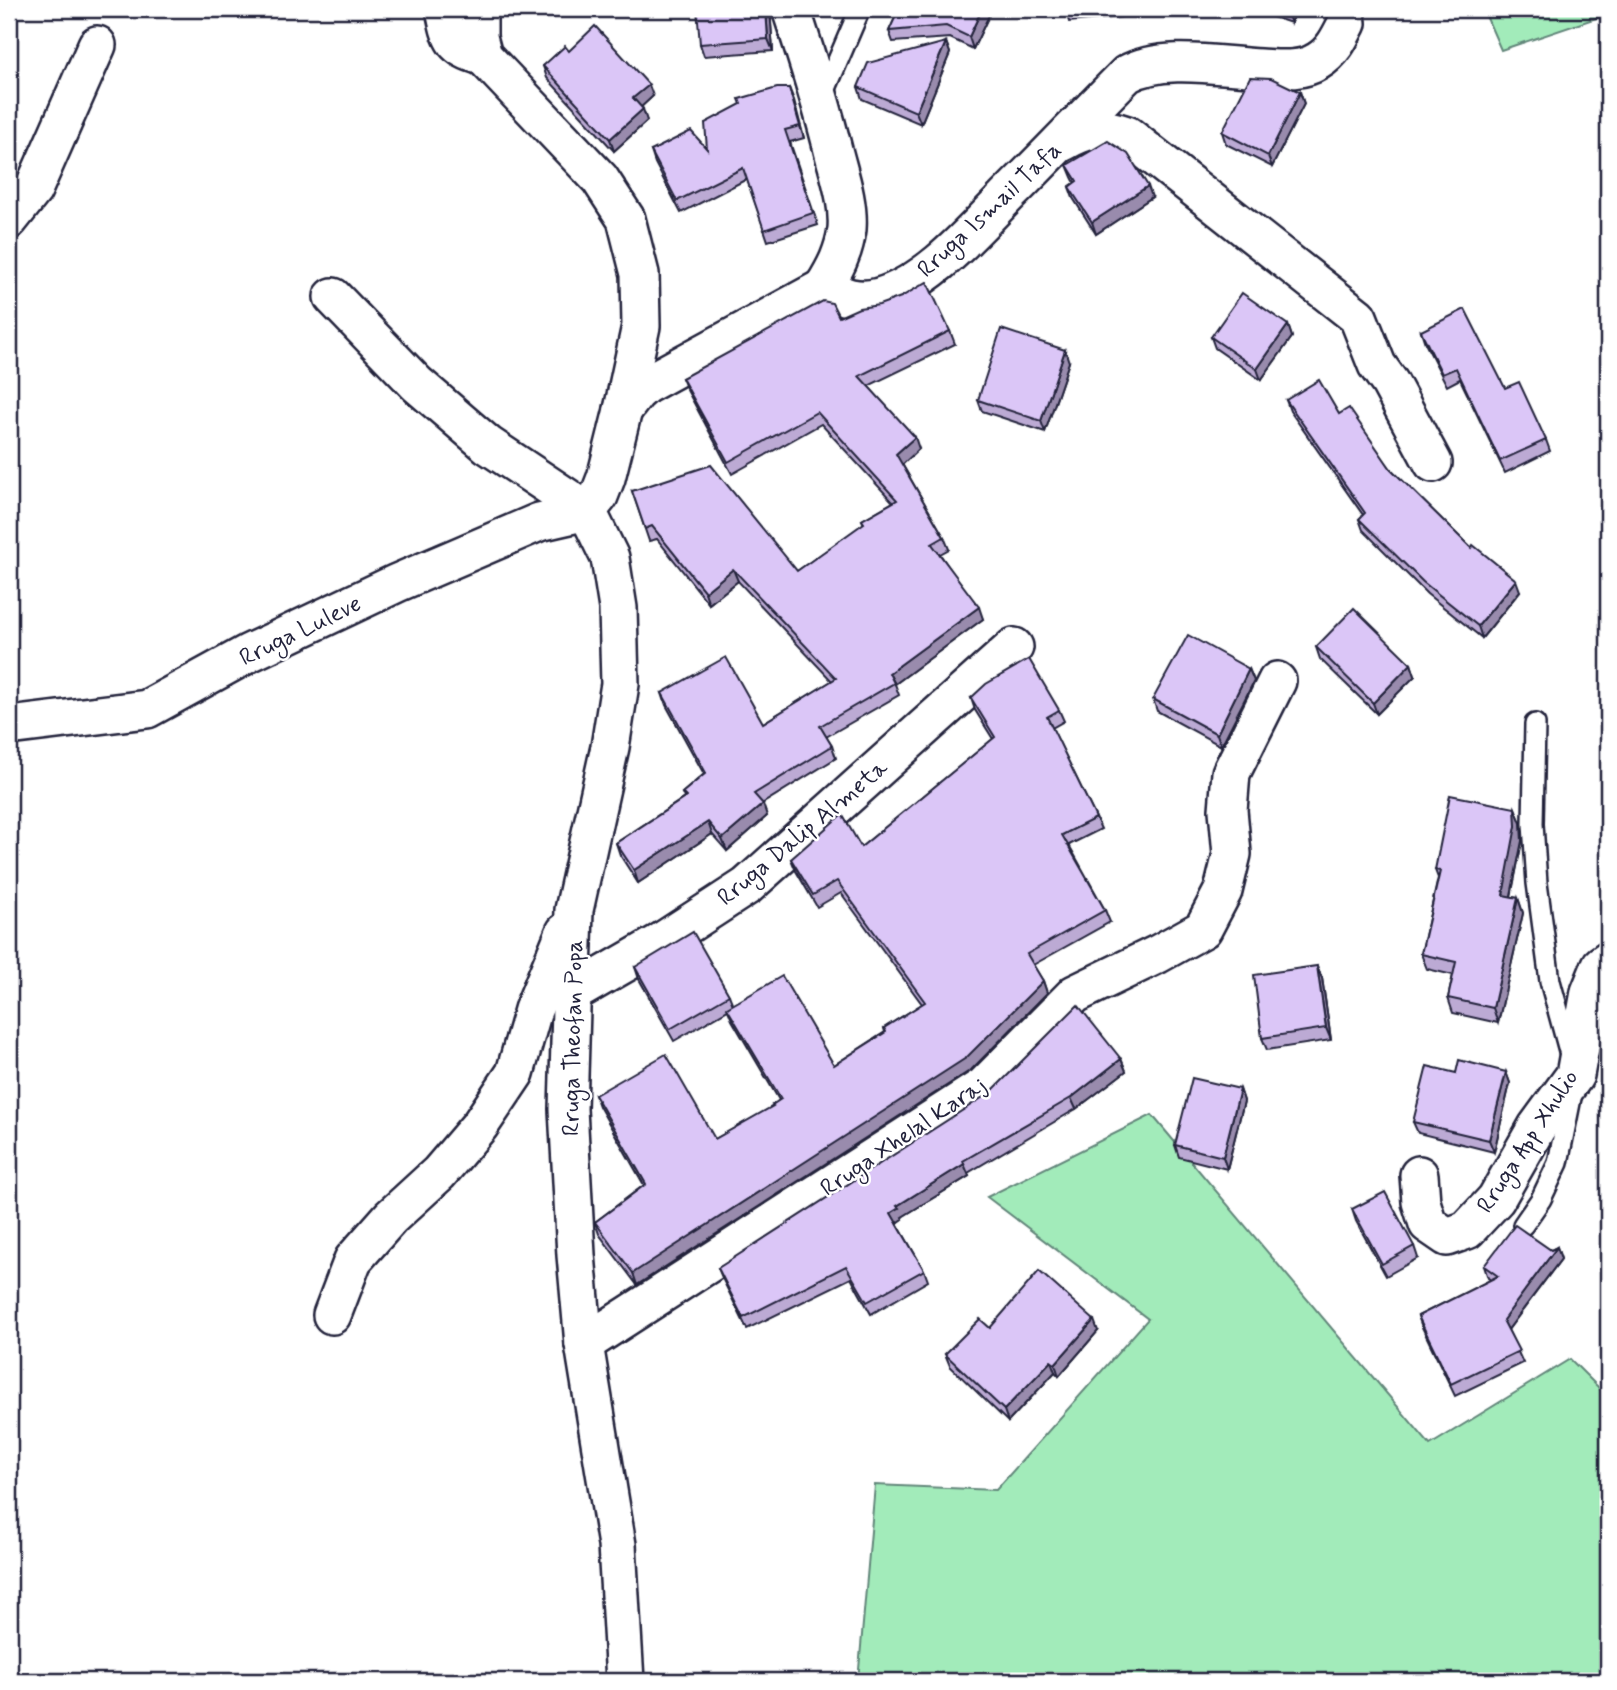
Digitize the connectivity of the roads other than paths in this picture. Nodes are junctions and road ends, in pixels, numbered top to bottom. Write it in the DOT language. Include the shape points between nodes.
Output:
graph roads {
  1 [pos="445,9"];
  2 [pos="478,9"];
  3 [pos="791,9"];
  4 [pos="860,9"];
  5 [pos="1347,23"];
  6 [pos="97,45"];
  7 [pos="483,56"];
  8 [pos="821,101"];
  9 [pos="1059,145"];
  10 [pos="9,220"];
  11 [pos="823,288"];
  12 [pos="333,297"];
  13 [pos="623,410"];
  14 [pos="1433,463"];
  15 [pos="587,511"];
  16 [pos="1014,647"];
  17 [pos="1277,681"];
  18 [pos="1535,724"];
  19 [pos="9,726"];
  20 [pos="574,910"];
  21 [pos="1608,960"];
  22 [pos="573,993"];
  23 [pos="1575,1075"];
  24 [pos="1419,1175"];
  25 [pos="1522,1225"];
  26 [pos="332,1315"];
  27 [pos="584,1344"];
  28 [pos="625,1681"];
  1 -- 7 [label="street" via="456,45"];
  2 -- 7 [label="street"];
  3 -- 8 [label="street"];
  4 -- 8 [label="lane"];
  5 -- 9 [label="street, Rruga Ismail Tafa" via="1326,55 1301,68 1185,64 1135,69"];
  6 -- 10 [label="street" via="33,190"];
  7 -- 13 [label="street" via="600,179 626,219 640,274 641,326"];
  8 -- 11 [label="street" via="843,187 847,226 838,265"];
  9 -- 11 [label="street, Rruga Ismail Tafa" via="941,261 900,289 860,300"];
  9 -- 14 [label="street" via="1084,130 1106,129 1127,135 1358,317 1377,365"];
  11 -- 13 [label="street" via="645,385"];
  12 -- 15 [label="street" via="417,384 488,445"];
  13 -- 15 [label="street" via="606,478"];
  15 -- 19 [label="street, Rruga Luleve" via="539,522 397,583 249,653 146,709"];
  15 -- 20 [label="street, Rruga Theofan Popa" via="610,558 618,608 620,684"];
  16 -- 22 [label="street, Rruga Dalip Almeta" via="747,886"];
  17 -- 27 [label="street, Rruga Xhelal Karaj" via="1231,773 1228,810 1233,853 1223,891 1203,929 1075,994 984,1086"];
  18 -- 23 [label="lane" via="1537,883 1550,981"];
  20 -- 22 [label="street, Rruga Theofan Popa"];
  20 -- 26 [label="street" via="533,1010 515,1073 480,1125 439,1173 353,1260"];
  21 -- 23 [label="street, Rruga App Xhulio" via="1601,965 1590,992"];
  22 -- 27 [label="street, Rruga Theofan Popa" via="568,1109"];
  23 -- 24 [label="street, Rruga App Xhulio" via="1537,1127 1496,1199 1467,1230 1447,1237 1428,1224"];
  23 -- 25 [label="lane" via="1558,1163"];
  27 -- 28 [label="street, Rruga Theofan Popa" via="617,1545"];
}
